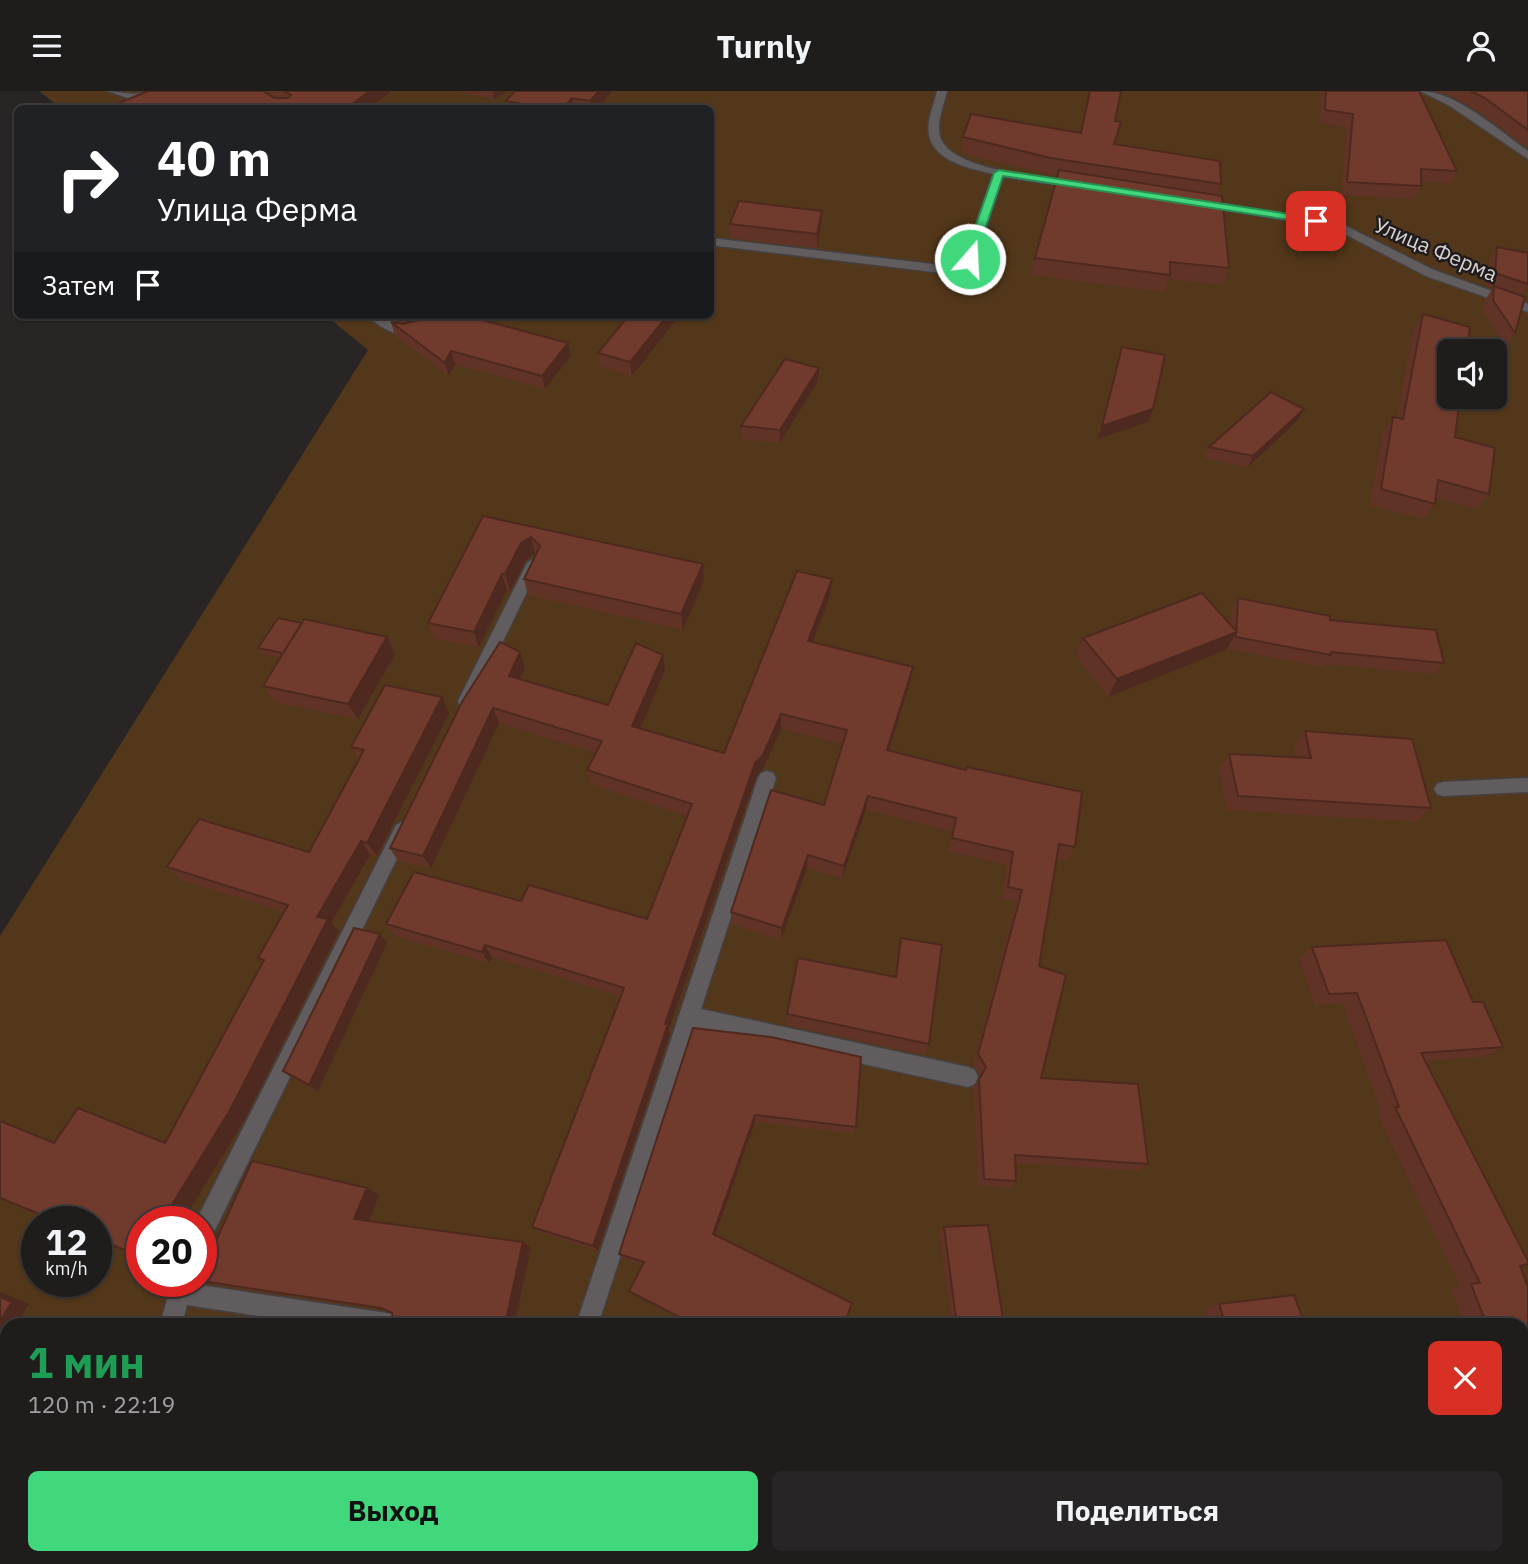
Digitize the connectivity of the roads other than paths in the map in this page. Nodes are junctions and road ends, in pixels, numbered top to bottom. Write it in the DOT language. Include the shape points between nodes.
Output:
graph roads {
  1 [pos="113,91"];
  2 [pos="158,91"];
  3 [pos="943,91"];
  4 [pos="1425,91"];
  5 [pos="1528,156"];
  6 [pos="999,173"];
  7 [pos="1091,187"];
  8 [pos="1182,201"];
  9 [pos="714,242"];
  10 [pos="1528,307"];
  11 [pos="379,319"];
  12 [pos="436,319"];
  13 [pos="535,561"];
  14 [pos="455,723"];
  15 [pos="767,778"];
  16 [pos="1528,785"];
  17 [pos="1443,789"];
  18 [pos="411,810"];
  19 [pos="688,1016"];
  20 [pos="968,1077"];
  21 [pos="215,1206"];
  22 [pos="217,1293"];
  23 [pos="178,1297"];
  24 [pos="172,1318"];
  25 [pos="354,1318"];
  26 [pos="589,1318"];
  1 -- 2 [label="street" via="133,97"];
  3 -- 6 [label="street" via="934,137 940,150"];
  4 -- 5 [label="street" via="1454,104"];
  6 -- 7 [label="street"];
  6 -- 9 [label="street" via="970,259 950,271"];
  8 -- 10 [label="street, Улица Ферма" via="1336,226 1430,273"];
  11 -- 12 [label="street" via="407,334"];
  13 -- 14 [label="street"];
  15 -- 19 [label="street"];
  16 -- 17 [label="street"];
  18 -- 21 [label="street"];
  19 -- 20 [label="street"];
  19 -- 26 [label="street"];
  22 -- 25 [label="street"];
  23 -- 24 [label="street"];
}
